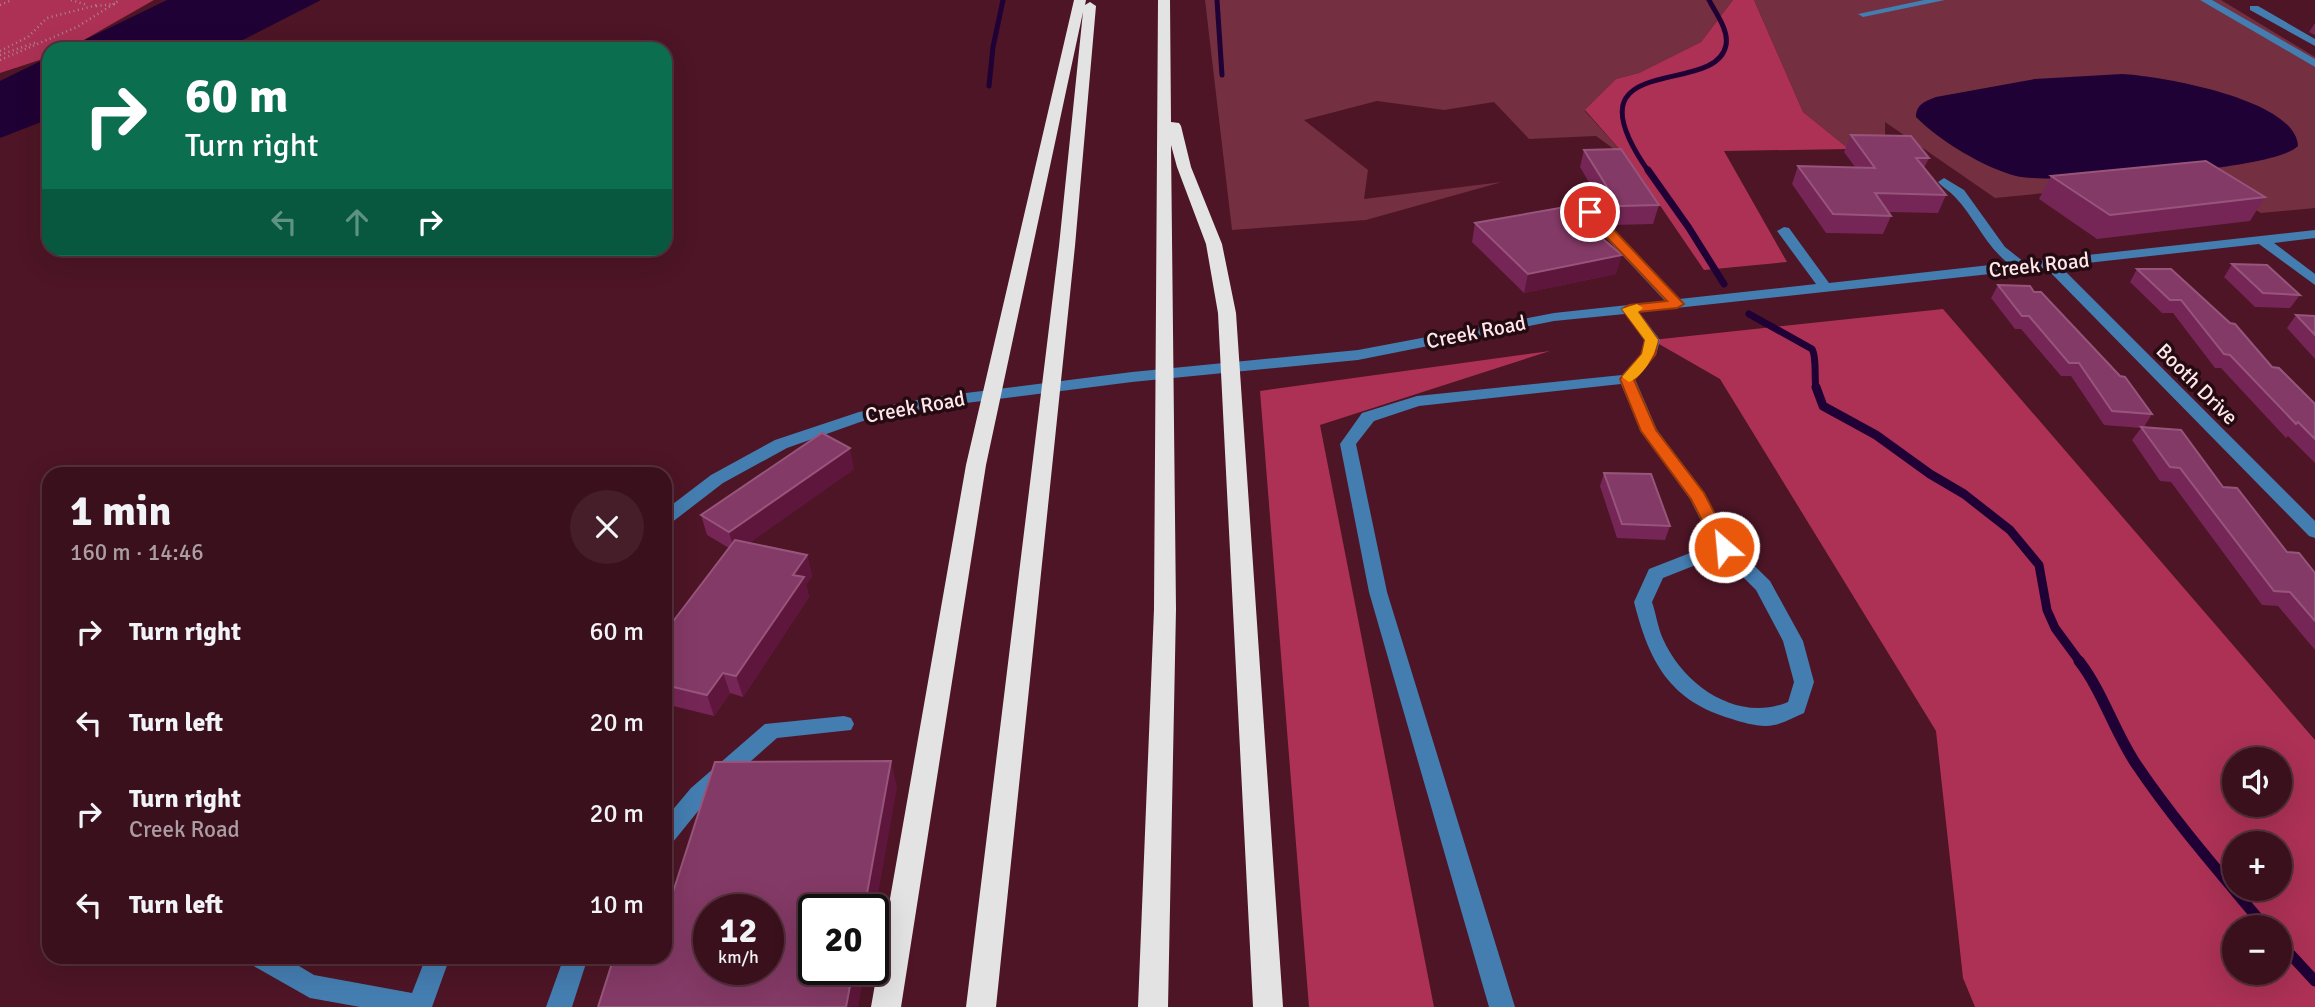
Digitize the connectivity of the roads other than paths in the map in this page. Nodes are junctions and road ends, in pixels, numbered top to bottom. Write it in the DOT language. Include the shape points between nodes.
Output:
graph roads {
  1 [pos="1080,0"];
  2 [pos="1091,0"];
  3 [pos="1164,0"];
  4 [pos="1940,0"];
  5 [pos="2205,0"];
  6 [pos="2254,8"];
  7 [pos="1863,14"];
  8 [pos="2315,43"];
  9 [pos="2315,64"];
  10 [pos="1166,90"];
  11 [pos="1944,183"];
  12 [pos="1590,212"];
  13 [pos="1784,230"];
  14 [pos="2315,234"];
  15 [pos="2262,240"];
  16 [pos="2050,264"];
  17 [pos="2022,267"];
  18 [pos="2315,281"];
  19 [pos="1826,288"];
  20 [pos="1677,304"];
  21 [pos="1629,309"];
  22 [pos="1627,379"];
  23 [pos="672,514"];
  24 [pos="2315,533"];
  25 [pos="1724,547"];
  26 [pos="844,724"];
  27 [pos="672,827"];
  28 [pos="273,964"];
  29 [pos="435,964"];
  30 [pos="574,964"];
  31 [pos="420,1006"];
  32 [pos="559,1007"];
  33 [pos="886,1007"];
  34 [pos="981,1007"];
  35 [pos="1153,1007"];
  36 [pos="1268,1007"];
  37 [pos="1502,1007"];
  1 -- 33 [label="highway" via="976,465"];
  2 -- 34 [label="highway"];
  3 -- 10 [label="highway"];
  4 -- 7 [label="street"];
  5 -- 9 [label="street"];
  6 -- 8 [label="street"];
  10 -- 35 [label="highway" via="1165,609"];
  10 -- 36 [label="highway" via="1184,167 1214,244 1227,313"];
  11 -- 17 [label="street" via="1959,193 2000,250"];
  12 -- 20 [label="street"];
  13 -- 19 [label="street"];
  14 -- 15 [label="street, Creek Road"];
  15 -- 16 [label="street, Creek Road"];
  15 -- 18 [label="street"];
  16 -- 17 [label="street, Creek Road"];
  16 -- 24 [label="street, Booth Drive"];
  17 -- 19 [label="street, Creek Road"];
  19 -- 20 [label="street, Creek Road"];
  20 -- 21 [label="street, Creek Road"];
  21 -- 22 [label="street" via="1652,340 1648,355"];
  21 -- 23 [label="street, Creek Road" via="1554,317 1358,355 1132,377 859,416 781,444 717,479"];
  22 -- 25 [label="street" via="1649,431 1698,497"];
  22 -- 37 [label="street" via="1417,401 1368,417 1348,444 1378,592"];
  25 -- 25 [label="street" via="1763,586 1795,651 1804,682 1797,707 1771,718 1710,705 1671,670 1653,639 1643,602 1656,574"];
  26 -- 27 [label="street" via="772,730 699,794"];
  28 -- 31 [label="street" via="310,986"];
  29 -- 31 [label="street"];
  30 -- 32 [label="street"];
}
